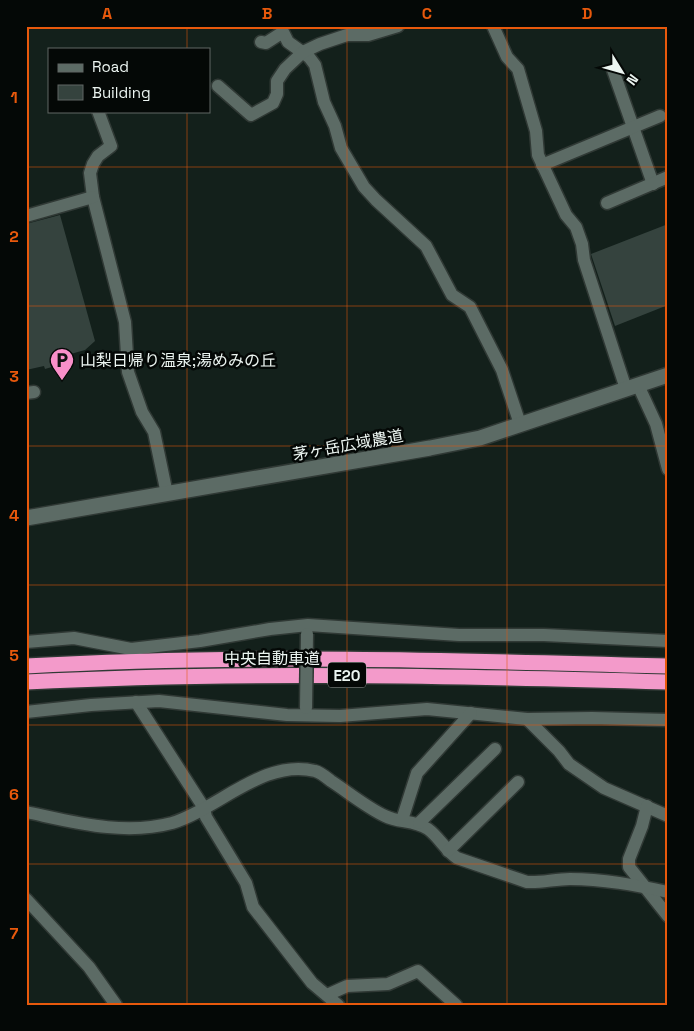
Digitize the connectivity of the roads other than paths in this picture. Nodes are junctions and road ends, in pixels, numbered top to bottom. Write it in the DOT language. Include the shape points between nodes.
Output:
graph roads {
  1 [pos="398,26"];
  2 [pos="493,26"];
  3 [pos="261,42"];
  4 [pos="302,52"];
  5 [pos="613,70"];
  6 [pos="218,86"];
  7 [pos="98,112"];
  8 [pos="660,116"];
  9 [pos="633,128"];
  10 [pos="542,165"];
  11 [pos="668,177"];
  12 [pos="653,184"];
  13 [pos="93,197"];
  14 [pos="607,203"];
  15 [pos="26,216"];
  16 [pos="668,375"];
  17 [pos="632,387"];
  18 [pos="520,424"];
  19 [pos="668,469"];
  20 [pos="167,494"];
  21 [pos="26,518"];
  22 [pos="308,629"];
  23 [pos="667,639"];
  24 [pos="26,642"];
  25 [pos="26,666"];
  26 [pos="668,666"];
  27 [pos="26,682"];
  28 [pos="668,682"];
  29 [pos="136,702"];
  30 [pos="26,712"];
  31 [pos="306,712"];
  32 [pos="470,713"];
  33 [pos="528,720"];
  34 [pos="668,720"];
  35 [pos="495,749"];
  36 [pos="518,782"];
  37 [pos="647,806"];
  38 [pos="204,808"];
  39 [pos="26,812"];
  40 [pos="668,816"];
  41 [pos="402,820"];
  42 [pos="419,823"];
  43 [pos="448,851"];
  44 [pos="645,887"];
  45 [pos="668,892"];
  46 [pos="26,898"];
  47 [pos="668,916"];
  48 [pos="327,995"];
  49 [pos="116,1005"];
  50 [pos="338,1005"];
  51 [pos="456,1005"];
  1 -- 4 [label="street" via="368,35 347,35"];
  2 -- 10 [label="street" via="507,57 518,69"];
  3 -- 4 [label="street" via="266,43 283,32 288,42"];
  4 -- 6 [label="street" via="278,81 273,103 251,115"];
  4 -- 18 [label="street" via="316,65 324,102 342,148 364,187 426,246 452,295 470,308 502,370"];
  5 -- 9 [label="street"];
  7 -- 13 [label="street" via="111,146 93,164 90,173"];
  8 -- 9 [label="street"];
  9 -- 10 [label="street"];
  9 -- 12 [label="street"];
  10 -- 17 [label="street" via="566,215 576,227 584,260"];
  11 -- 12 [label="street"];
  12 -- 14 [label="street"];
  13 -- 15 [label="street"];
  13 -- 20 [label="street" via="125,322 128,372 142,412 154,432"];
  16 -- 17 [label="street, 茅ヶ岳広域農道"];
  17 -- 18 [label="street, 茅ヶ岳広域農道"];
  17 -- 19 [label="street" via="656,424"];
  18 -- 20 [label="street, 茅ヶ岳広域農道" via="480,438 430,448"];
  20 -- 21 [label="street, 茅ヶ岳広域農道"];
  22 -- 23 [label="street"];
  22 -- 24 [label="street" via="270,628 130,649 74,638"];
  22 -- 31 [label="street, bridge"];
  25 -- 26 [label="highway, 中央自動車道 / E20" via="236,660"];
  27 -- 28 [label="highway, 中央自動車道 / E20" via="353,675"];
  29 -- 30 [label="street"];
  29 -- 31 [label="street"];
  29 -- 38 [label="street"];
  31 -- 32 [label="street" via="340,716 426,709"];
  32 -- 33 [label="street"];
  32 -- 41 [label="street" via="417,773"];
  33 -- 34 [label="street"];
  33 -- 37 [label="street" via="569,764 604,788"];
  35 -- 42 [label="street"];
  36 -- 43 [label="street"];
  37 -- 40 [label="street"];
  37 -- 44 [label="street" via="629,859 629,867"];
  38 -- 39 [label="street" via="172,822 120,829"];
  38 -- 41 [label="street" via="268,774 289,770 316,771 385,816"];
  38 -- 48 [label="street" via="246,883 253,907 312,983"];
  41 -- 42 [label="street"];
  42 -- 43 [label="street"];
  43 -- 44 [label="street" via="457,858 526,882 568,879"];
  44 -- 45 [label="street"];
  44 -- 47 [label="street"];
  46 -- 49 [label="street" via="89,967"];
  48 -- 50 [label="street"];
  48 -- 51 [label="street" via="347,986 388,984 418,971"];
}
